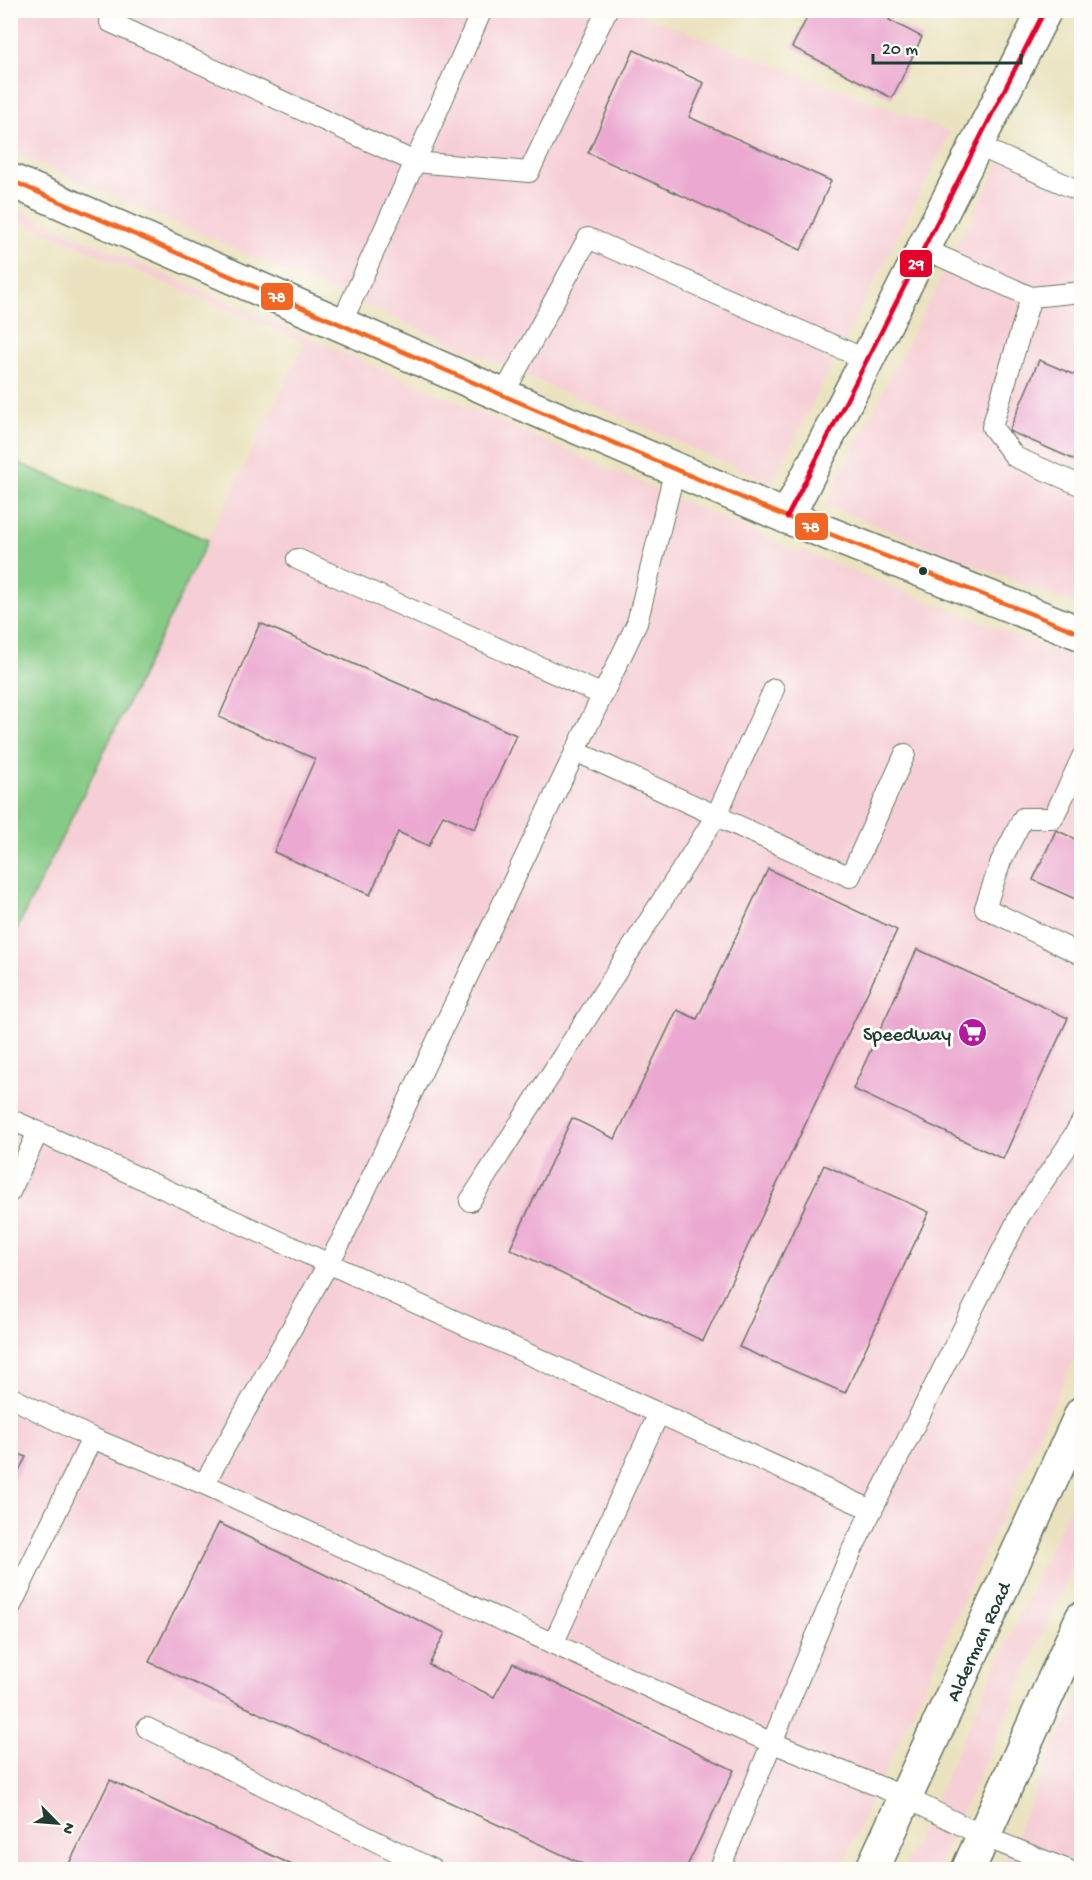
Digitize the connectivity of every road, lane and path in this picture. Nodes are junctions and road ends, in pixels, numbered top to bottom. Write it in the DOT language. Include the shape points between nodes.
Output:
graph roads {
  1 [pos="482,10"];
  2 [pos="607,10"];
  3 [pos="1045,10"];
  4 [pos="112,16"];
  5 [pos="976,145"];
  6 [pos="415,162"];
  7 [pos="10,180"];
  8 [pos="1082,192"];
  9 [pos="924,249"];
  10 [pos="1082,292"];
  11 [pos="1032,297"];
  12 [pos="340,324"];
  13 [pos="867,360"];
  14 [pos="503,395"];
  15 [pos="675,469"];
  16 [pos="1082,486"];
  17 [pos="787,517"];
  18 [pos="297,559"];
  19 [pos="1082,634"];
  20 [pos="774,689"];
  21 [pos="603,695"];
  22 [pos="575,751"];
  23 [pos="905,754"];
  24 [pos="1082,757"];
  25 [pos="716,816"];
  26 [pos="1082,955"];
  27 [pos="10,1119"];
  28 [pos="1082,1121"];
  29 [pos="38,1132"];
  30 [pos="10,1192"];
  31 [pos="470,1201"];
  32 [pos="328,1264"];
  33 [pos="10,1396"];
  34 [pos="659,1413"];
  35 [pos="1082,1413"];
  36 [pos="92,1438"];
  37 [pos="204,1484"];
  38 [pos="872,1510"];
  39 [pos="10,1608"];
  40 [pos="1082,1618"];
  41 [pos="553,1644"];
  42 [pos="147,1728"];
  43 [pos="772,1742"];
  44 [pos="905,1797"];
  45 [pos="983,1836"];
  46 [pos="434,1869"];
  47 [pos="719,1869"];
  48 [pos="872,1869"];
  49 [pos="968,1869"];
  50 [pos="1068,1869"];
  1 -- 6 [label="lane"];
  2 -- 6 [label="lane" via="529,172"];
  3 -- 5 [label="main road"];
  4 -- 6 [label="lane"];
  5 -- 8 [label="lane"];
  5 -- 9 [label="main road"];
  6 -- 12 [label="lane"];
  7 -- 12 [label="main road"];
  9 -- 11 [label="lane"];
  9 -- 13 [label="main road"];
  10 -- 11 [label="lane"];
  11 -- 16 [label="lane" via="992,427 1014,457"];
  12 -- 14 [label="main road"];
  13 -- 14 [label="lane" via="588,238"];
  13 -- 17 [label="main road"];
  14 -- 15 [label="main road"];
  15 -- 17 [label="main road"];
  15 -- 21 [label="lane" via="637,623"];
  17 -- 19 [label="main road"];
  18 -- 21 [label="lane"];
  20 -- 25 [label="lane"];
  21 -- 22 [label="lane"];
  22 -- 25 [label="lane"];
  22 -- 32 [label="lane"];
  23 -- 25 [label="lane" via="850,877"];
  24 -- 26 [label="lane" via="1053,818 1023,818 1001,861 985,908"];
  25 -- 31 [label="lane"];
  27 -- 29 [label="lane"];
  28 -- 38 [label="lane" via="1020,1215"];
  29 -- 30 [label="lane"];
  29 -- 32 [label="lane"];
  32 -- 34 [label="lane"];
  32 -- 37 [label="lane"];
  33 -- 36 [label="lane"];
  34 -- 38 [label="lane"];
  34 -- 41 [label="lane"];
  35 -- 44 [label="main road, Alderman Road"];
  36 -- 37 [label="lane"];
  36 -- 39 [label="lane"];
  37 -- 41 [label="lane"];
  38 -- 43 [label="lane"];
  40 -- 45 [label="main road"];
  41 -- 43 [label="lane"];
  42 -- 46 [label="lane"];
  43 -- 44 [label="lane"];
  43 -- 47 [label="lane"];
  44 -- 45 [label="lane"];
  44 -- 48 [label="main road, Alderman Road"];
  45 -- 49 [label="main road"];
  45 -- 50 [label="lane"];
}
